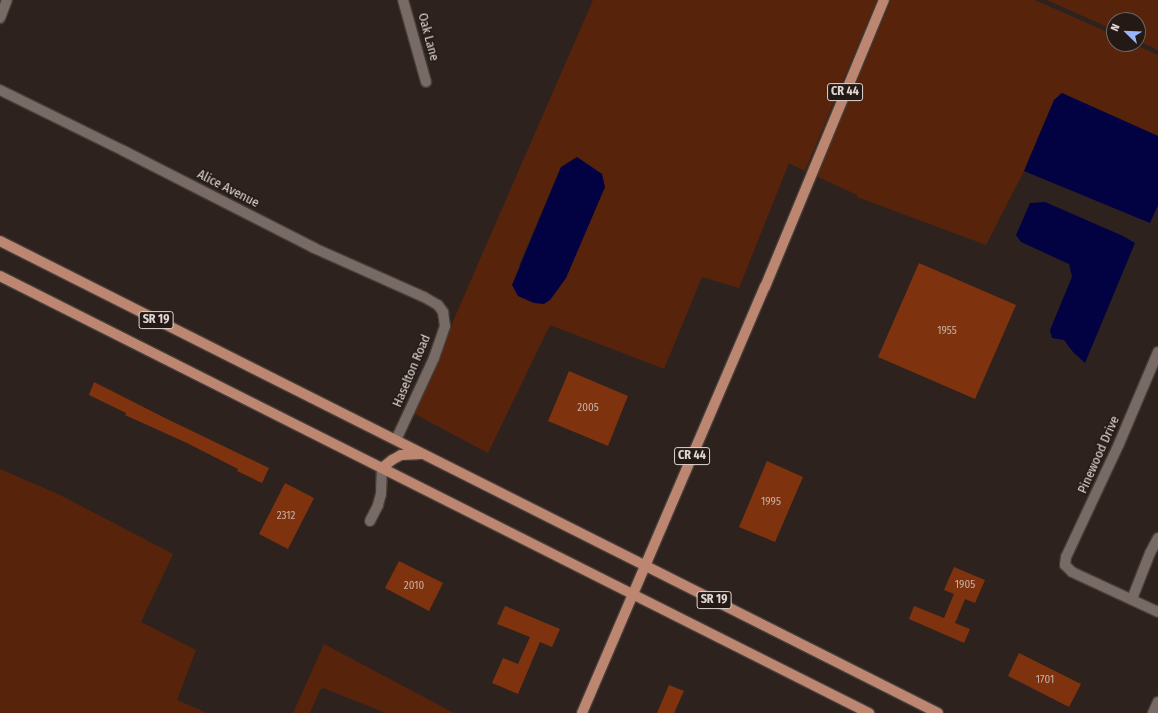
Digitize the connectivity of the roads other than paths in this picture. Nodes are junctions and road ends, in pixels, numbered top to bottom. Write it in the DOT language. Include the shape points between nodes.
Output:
graph roads {
  1 [pos="7,0"];
  2 [pos="403,0"];
  3 [pos="884,0"];
  4 [pos="0,18"];
  5 [pos="426,82"];
  6 [pos="0,90"];
  7 [pos="0,241"];
  8 [pos="0,276"];
  9 [pos="444,312"];
  10 [pos="1158,352"];
  11 [pos="396,440"];
  12 [pos="424,454"];
  13 [pos="382,468"];
  14 [pos="370,521"];
  15 [pos="1158,538"];
  16 [pos="644,565"];
  17 [pos="632,594"];
  18 [pos="1132,599"];
  19 [pos="1158,612"];
  20 [pos="1158,702"];
  21 [pos="582,713"];
  22 [pos="869,713"];
  23 [pos="938,713"];
  24 [pos="1154,713"];
  1 -- 4 [label="street"];
  2 -- 5 [label="street, Oak Lane"];
  3 -- 16 [label="main road, CR 44" via="757,305"];
  6 -- 9 [label="street, Alice Avenue" via="124,150 314,248 424,297"];
  7 -- 11 [label="main road, SR 19"];
  8 -- 13 [label="main road, SR 19"];
  9 -- 11 [label="street, Haselton Road" via="445,326 434,358"];
  10 -- 18 [label="street, Pinewood Drive" via="1119,444 1066,557 1066,567 1072,572"];
  11 -- 12 [label="main road, SR 19"];
  12 -- 13 [label="main road" via="401,455"];
  12 -- 16 [label="main road, SR 19"];
  13 -- 14 [label="street" via="379,499"];
  13 -- 17 [label="main road, SR 19"];
  15 -- 18 [label="street"];
  16 -- 17 [label="main road, CR 44"];
  16 -- 23 [label="main road, SR 19"];
  17 -- 21 [label="main road, CR 44"];
  17 -- 22 [label="main road, SR 19"];
  18 -- 19 [label="street"];
  20 -- 24 [label="street"];
}
